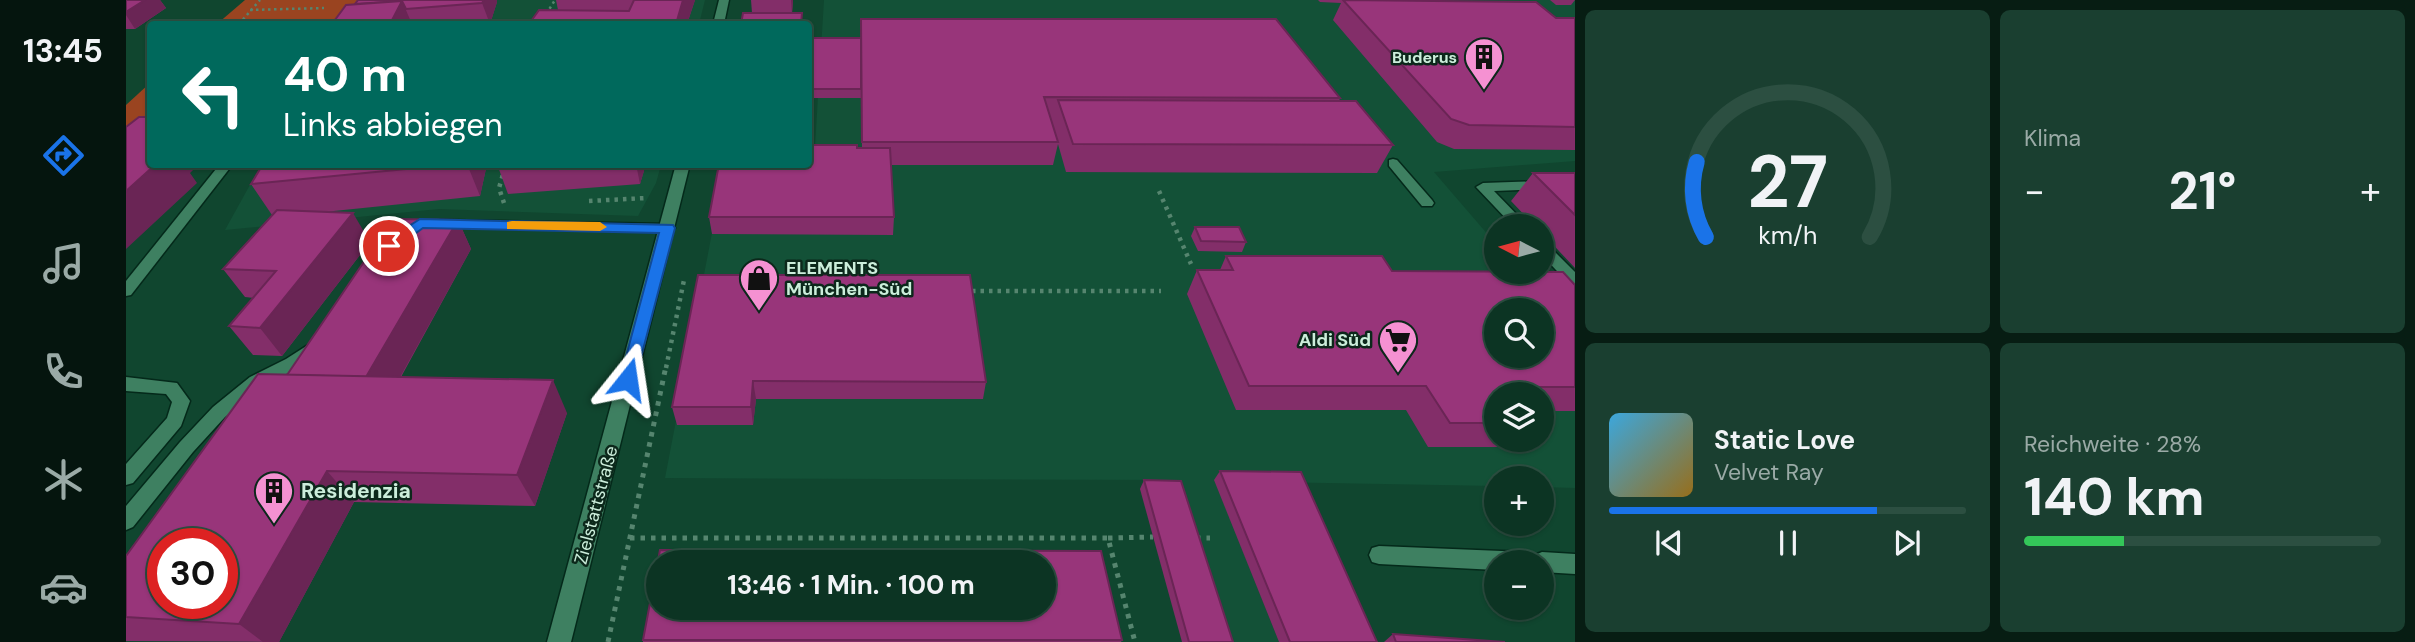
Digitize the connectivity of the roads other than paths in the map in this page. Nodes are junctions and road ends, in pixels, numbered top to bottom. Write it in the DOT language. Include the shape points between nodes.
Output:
graph roads {
  1 [pos="724,0"];
  2 [pos="719,21"];
  3 [pos="1394,163"];
  4 [pos="224,168"];
  5 [pos="682,168"];
  6 [pos="1575,184"];
  7 [pos="1426,203"];
  8 [pos="1509,214"];
  9 [pos="420,224"];
  10 [pos="668,228"];
  11 [pos="1554,259"];
  12 [pos="1575,281"];
  13 [pos="126,291"];
  14 [pos="318,339"];
  15 [pos="126,384"];
  16 [pos="126,478"];
  17 [pos="126,522"];
  18 [pos="1379,555"];
  19 [pos="1484,560"];
  20 [pos="1554,563"];
  21 [pos="1575,564"];
  22 [pos="559,642"];
  1 -- 2 [label="street"];
  3 -- 7 [label="lane"];
  4 -- 13 [label="lane"];
  5 -- 10 [label="street, Zielstattstraße"];
  6 -- 8 [label="lane" via="1483,187"];
  9 -- 10 [label="lane"];
  10 -- 22 [label="street, Zielstattstraße"];
  11 -- 12 [label="lane"];
  14 -- 17 [label="lane" via="302,360 256,382 193,438"];
  15 -- 16 [label="lane" via="171,388 181,401 176,421"];
  18 -- 19 [label="lane"];
  20 -- 21 [label="lane"];
}
